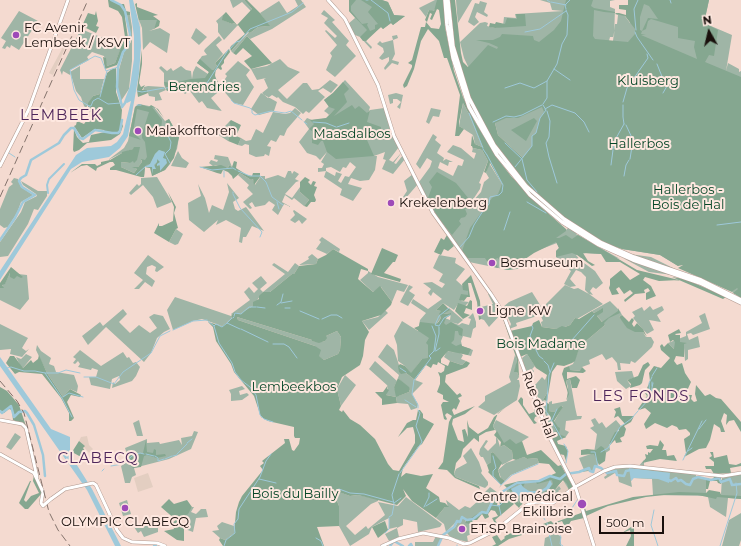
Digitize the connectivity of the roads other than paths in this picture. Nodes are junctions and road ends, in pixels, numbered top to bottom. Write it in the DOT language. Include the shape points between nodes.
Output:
graph roads {
  1 [pos="68,0"];
  2 [pos="328,0"];
  3 [pos="445,0"];
  4 [pos="448,0"];
  5 [pos="0,166"];
  6 [pos="741,300"];
  7 [pos="741,303"];
  8 [pos="0,420"];
  9 [pos="0,454"];
  10 [pos="741,473"];
  11 [pos="36,475"];
  12 [pos="575,487"];
  13 [pos="165,546"];
  14 [pos="382,546"];
  15 [pos="594,546"];
  1 -- 5 [label="main road" via="29,109"];
  2 -- 12 [label="main road, Rue de Hal" via="344,19 378,85 394,136 432,211 500,308 546,430"];
  3 -- 7 [label="highway" via="450,46 466,99 491,147 527,192 562,222 599,245 633,260 700,283"];
  4 -- 6 [label="highway" via="456,58 472,106 500,154 532,192 564,219 600,242 634,257 701,280"];
  8 -- 11 [label="main road" via="21,424 26,428"];
  9 -- 11 [label="main road"];
  10 -- 12 [label="main road" via="723,476 628,466 605,471"];
  11 -- 13 [label="main road, bridge" via="43,492 40,502 44,505 64,490 91,483 96,485 123,538 133,542 157,542"];
  12 -- 14 [label="main road" via="554,504 532,503 496,530 472,542 419,534"];
  12 -- 15 [label="main road, Rue de Hal"];
}
